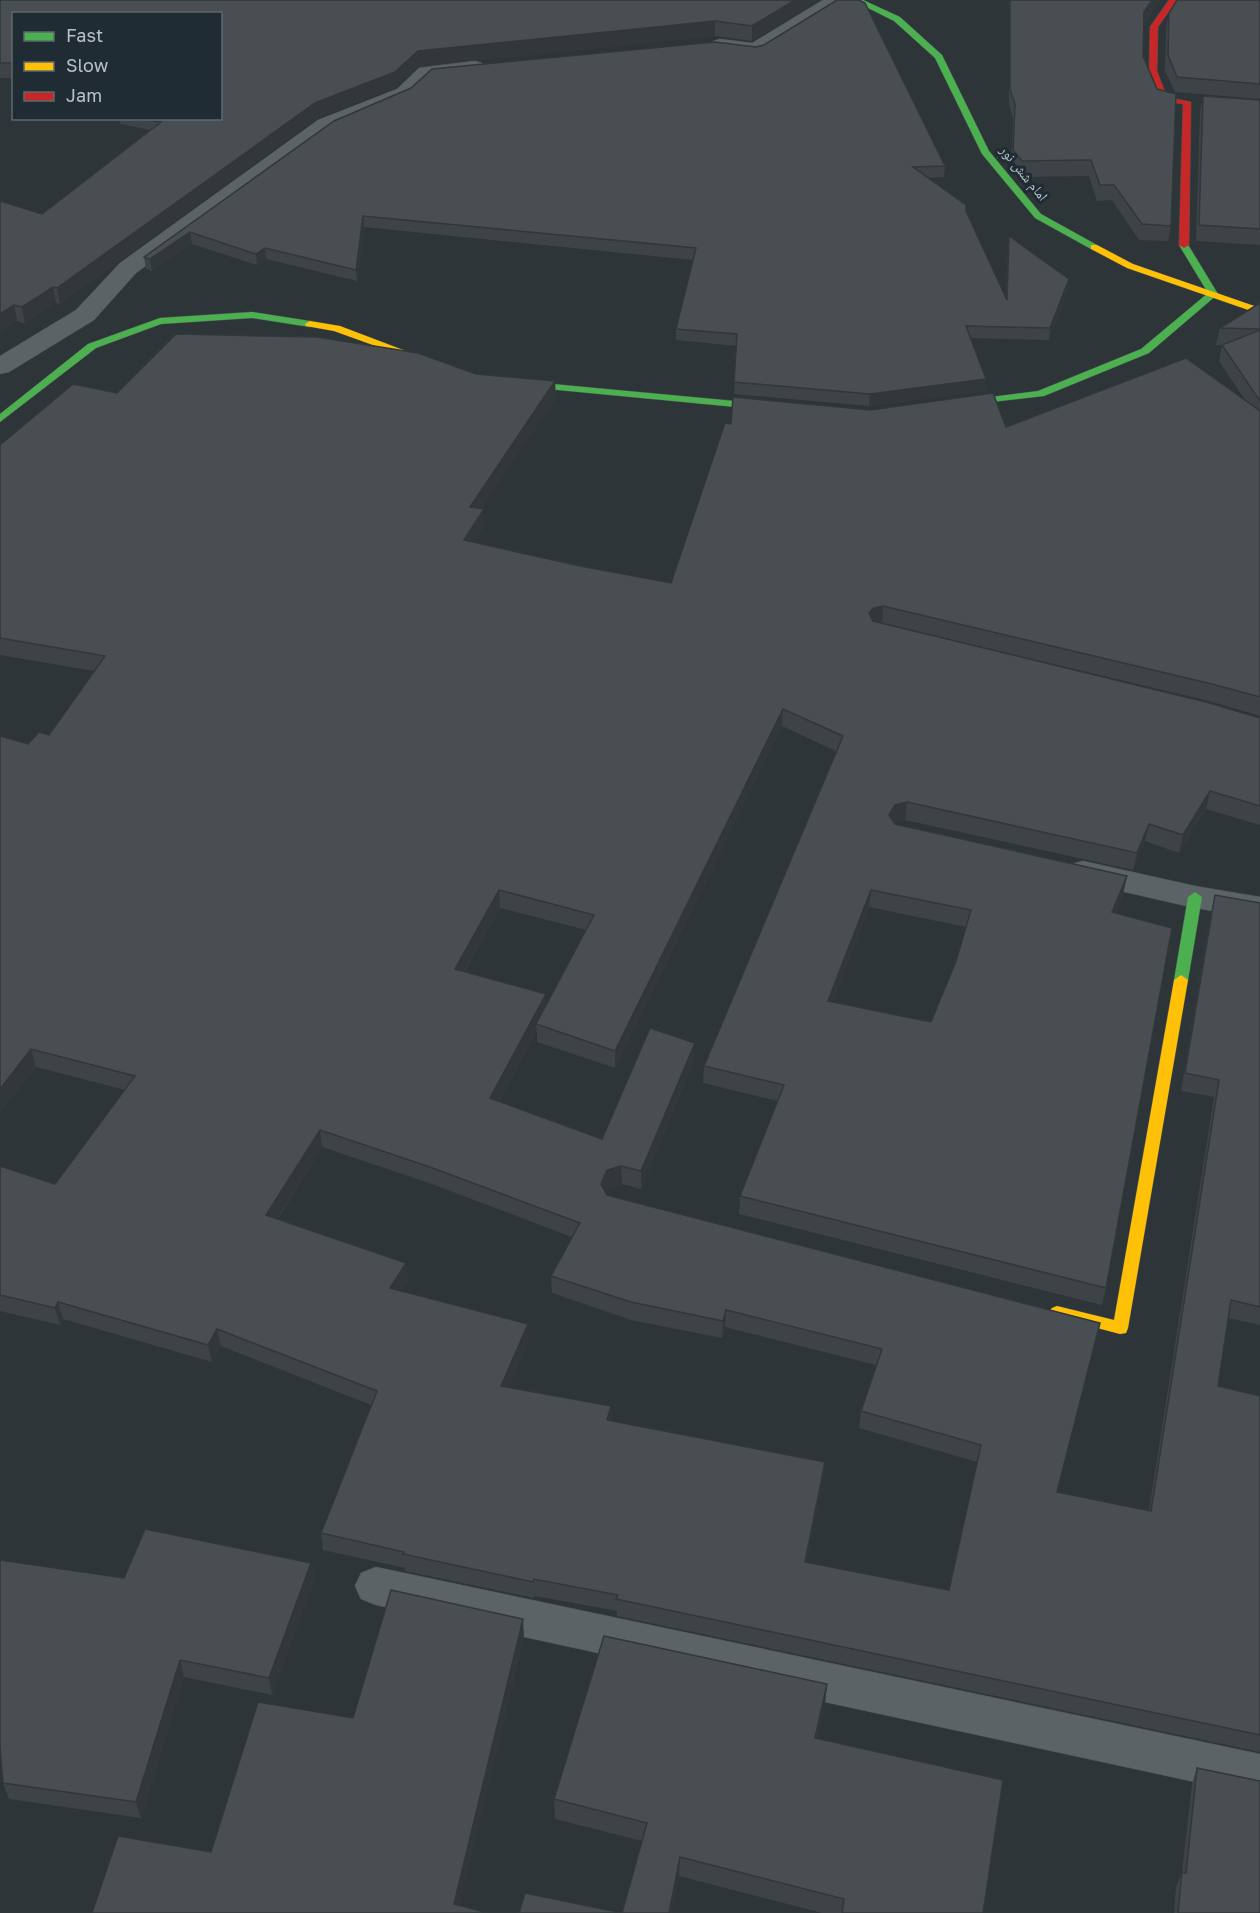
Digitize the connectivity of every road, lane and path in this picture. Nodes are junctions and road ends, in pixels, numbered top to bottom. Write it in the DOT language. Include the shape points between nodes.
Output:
graph roads {
  1 [pos="837,0"];
  2 [pos="856,0"];
  3 [pos="1173,0"];
  4 [pos="704,45"];
  5 [pos="494,66"];
  6 [pos="1213,294"];
  7 [pos="1260,311"];
  8 [pos="0,367"];
  9 [pos="445,368"];
  10 [pos="501,382"];
  11 [pos="938,407"];
  12 [pos="798,410"];
  13 [pos="0,419"];
  14 [pos="1056,866"];
  15 [pos="1196,897"];
  16 [pos="1260,908"];
  17 [pos="1039,1307"];
  18 [pos="376,1586"];
  19 [pos="1260,1775"];
  1 -- 4 [label="street" via="755,50"];
  2 -- 6 [label="street, امام شش نور" via="897,19 939,57 985,152 1038,216 1130,266"];
  3 -- 6 [label="street" via="1154,27 1153,71 1164,99 1198,103 1182,242"];
  5 -- 8 [label="street" via="426,72 404,93 326,125 128,268 85,315"];
  6 -- 7 [label="street, امام شش نور"];
  6 -- 11 [label="street" via="1145,351 1040,394"];
  9 -- 13 [label="street" via="336,328 252,315 160,321 92,346"];
  10 -- 12 [label="street"];
  14 -- 15 [label="street"];
  15 -- 16 [label="street"];
  15 -- 17 [label="street" via="1120,1328"];
  18 -- 19 [label="street"];
}
